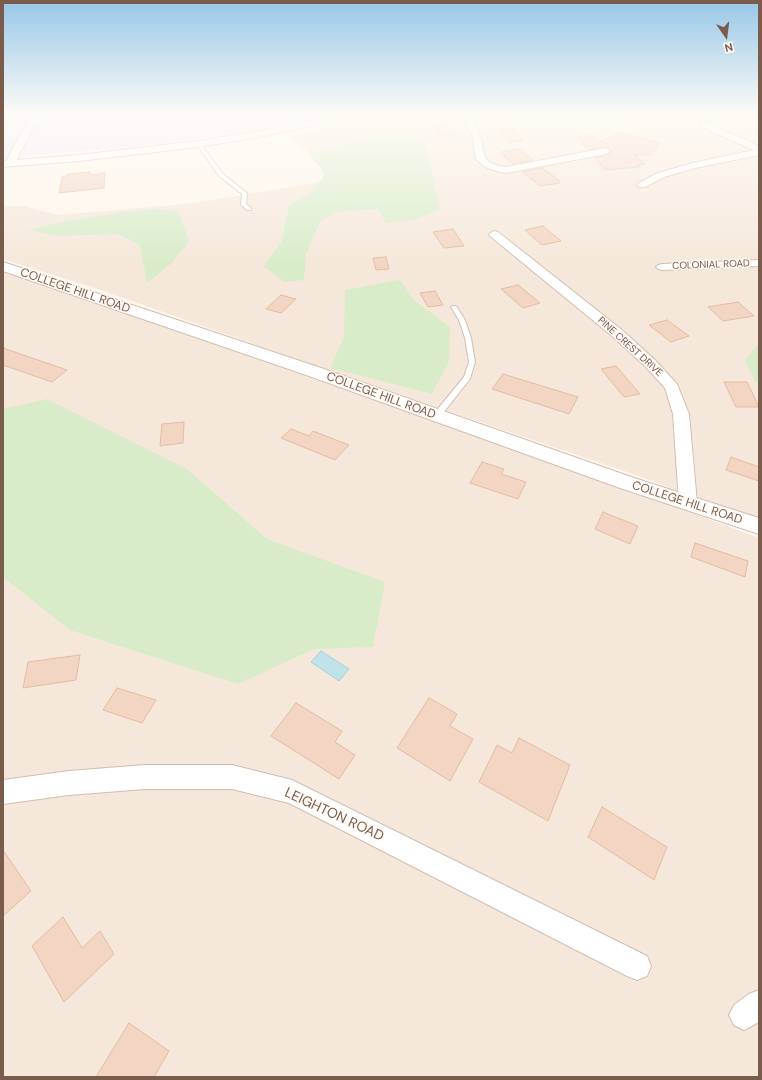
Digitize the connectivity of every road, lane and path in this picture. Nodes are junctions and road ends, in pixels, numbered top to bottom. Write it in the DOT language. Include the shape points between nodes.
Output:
graph roads {
  1 [pos="213,164"];
  2 [pos="487,164"];
  3 [pos="535,164"];
  4 [pos="700,164"];
  5 [pos="642,185"];
  6 [pos="249,209"];
  7 [pos="494,234"];
  8 [pos="759,263"];
  9 [pos="3,266"];
  10 [pos="662,267"];
  11 [pos="454,307"];
  12 [pos="436,416"];
  13 [pos="688,503"];
  14 [pos="759,526"];
  15 [pos="3,792"];
  16 [pos="637,966"];
  1 -- 6 [label="lane" via="221,175 245,194 242,204"];
  2 -- 3 [label="street" via="506,170"];
  4 -- 5 [label="street" via="661,175"];
  7 -- 13 [label="street, PINE CREST DRIVE" via="617,333 672,387 682,414"];
  8 -- 10 [label="street, COLONIAL ROAD"];
  9 -- 12 [label="street, COLLEGE HILL ROAD"];
  11 -- 12 [label="lane" via="468,338 472,362 467,377"];
  12 -- 13 [label="street, COLLEGE HILL ROAD"];
  13 -- 14 [label="street, COLLEGE HILL ROAD"];
  15 -- 16 [label="street, LEIGHTON ROAD" via="145,777 232,777 292,792"];
}
